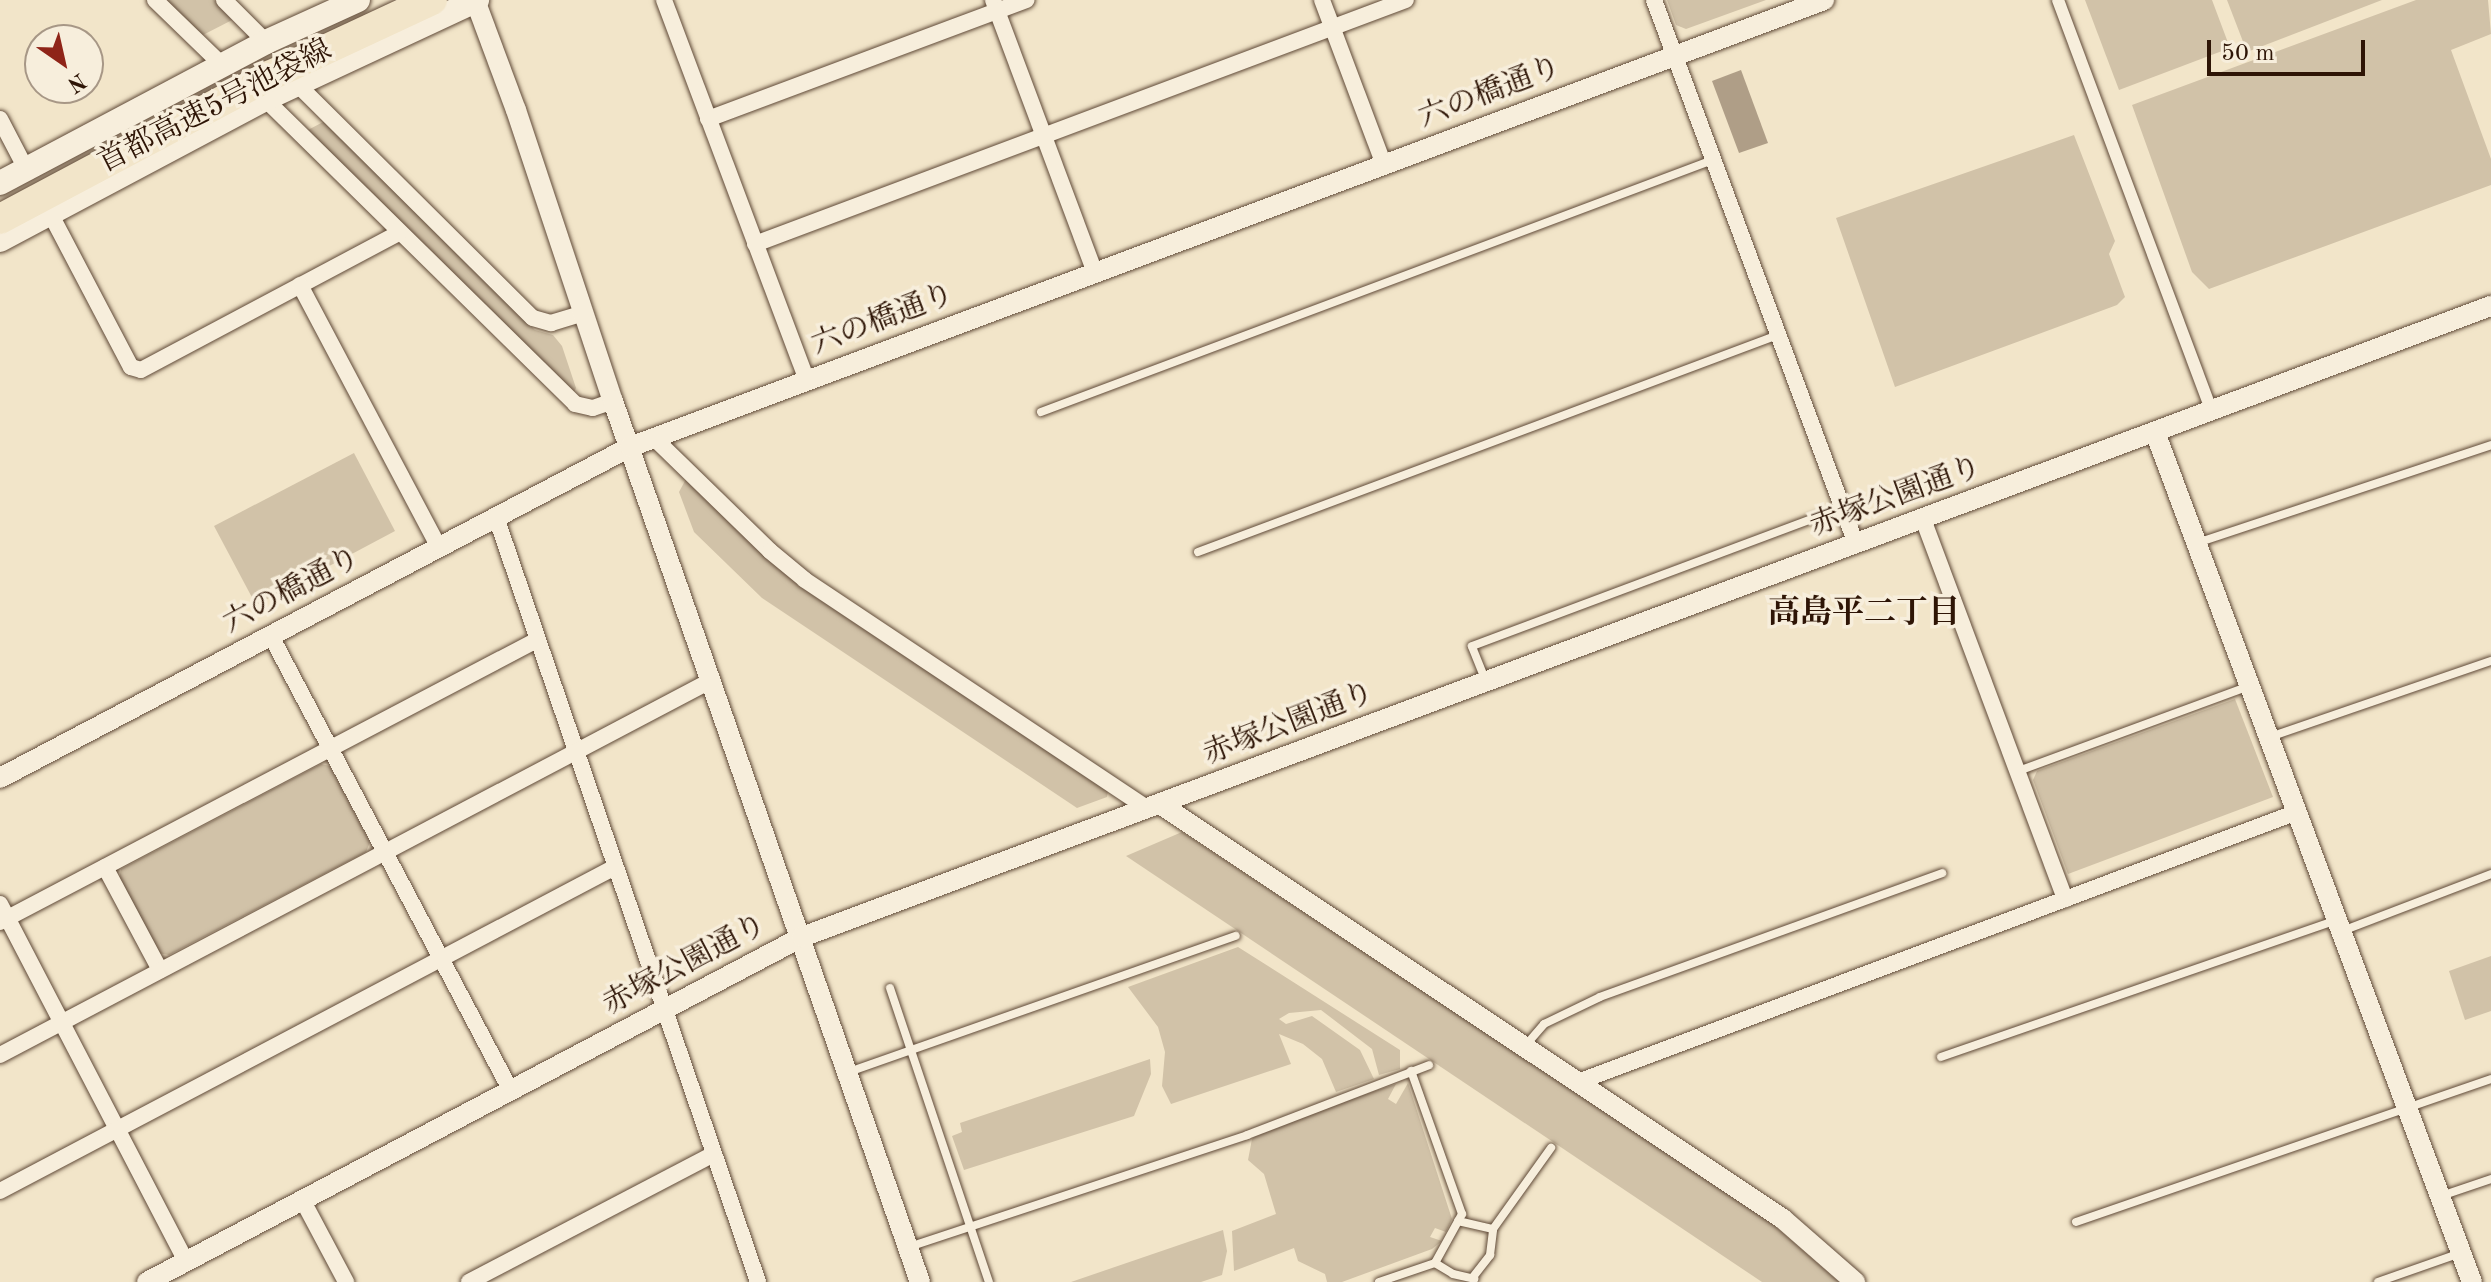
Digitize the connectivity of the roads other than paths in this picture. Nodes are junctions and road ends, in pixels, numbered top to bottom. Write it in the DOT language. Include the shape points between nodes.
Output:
graph roads {
  1 [pos="155,0"];
  2 [pos="224,0"];
  3 [pos="358,0"];
  4 [pos="395,0"];
  5 [pos="432,0"];
  6 [pos="475,0"];
  7 [pos="664,0"];
  8 [pos="1027,0"];
  9 [pos="1322,0"];
  10 [pos="1406,0"];
  11 [pos="1654,0"];
  12 [pos="1824,0"];
  13 [pos="2058,0"];
  14 [pos="995,6"];
  15 [pos="1332,27"];
  16 [pos="266,42"];
  17 [pos="1675,56"];
  18 [pos="222,65"];
  19 [pos="297,84"];
  20 [pos="265,99"];
  21 [pos="0,119"];
  22 [pos="708,119"];
  23 [pos="1044,136"];
  24 [pos="1713,160"];
  25 [pos="1384,165"];
  26 [pos="26,169"];
  27 [pos="0,183"];
  28 [pos="0,201"];
  29 [pos="50,213"];
  30 [pos="0,219"];
  31 [pos="400,232"];
  32 [pos="0,240"];
  33 [pos="755,244"];
  34 [pos="1095,273"];
  35 [pos="300,285"];
  36 [pos="2491,306"];
  37 [pos="583,313"];
  38 [pos="1778,335"];
  39 [pos="807,381"];
  40 [pos="613,401"];
  41 [pos="2212,411"];
  42 [pos="1041,412"];
  43 [pos="2155,432"];
  44 [pos="654,438"];
  45 [pos="2491,445"];
  46 [pos="630,447"];
  47 [pos="1842,508"];
  48 [pos="496,517"];
  49 [pos="1923,519"];
  50 [pos="2196,543"];
  51 [pos="1856,544"];
  52 [pos="439,547"];
  53 [pos="1198,552"];
  54 [pos="271,636"];
  55 [pos="537,640"];
  56 [pos="2491,661"];
  57 [pos="712,680"];
  58 [pos="1486,682"];
  59 [pos="2250,686"];
  60 [pos="2269,738"];
  61 [pos="330,748"];
  62 [pos="576,752"];
  63 [pos="2017,771"];
  64 [pos="0,778"];
  65 [pos="1154,806"];
  66 [pos="2297,812"];
  67 [pos="385,852"];
  68 [pos="105,867"];
  69 [pos="615,867"];
  70 [pos="1942,873"];
  71 [pos="2491,874"];
  72 [pos="2065,899"];
  73 [pos="2,915"];
  74 [pos="2339,925"];
  75 [pos="1236,936"];
  76 [pos="802,937"];
  77 [pos="441,959"];
  78 [pos="160,970"];
  79 [pos="890,988"];
  80 [pos="665,1010"];
  81 [pos="62,1022"];
  82 [pos="1524,1047"];
  83 [pos="911,1050"];
  84 [pos="0,1055"];
  85 [pos="1941,1057"];
  86 [pos="1429,1065"];
  87 [pos="1411,1071"];
  88 [pos="848,1073"];
  89 [pos="2491,1079"];
  90 [pos="1578,1082"];
  91 [pos="511,1091"];
  92 [pos="2408,1109"];
  93 [pos="118,1129"];
  94 [pos="1551,1148"];
  95 [pos="714,1154"];
  96 [pos="2491,1179"];
  97 [pos="0,1191"];
  98 [pos="2440,1197"];
  99 [pos="303,1201"];
  100 [pos="1458,1221"];
  101 [pos="2076,1222"];
  102 [pos="971,1226"];
  103 [pos="1493,1229"];
  104 [pos="908,1247"];
  105 [pos="2461,1253"];
  106 [pos="186,1261"];
  107 [pos="1435,1263"];
  108 [pos="1474,1280"];
  109 [pos="147,1282"];
  110 [pos="346,1282"];
  111 [pos="469,1282"];
  112 [pos="758,1282"];
  113 [pos="920,1282"];
  114 [pos="989,1282"];
  115 [pos="1379,1282"];
  116 [pos="1855,1282"];
  117 [pos="2378,1282"];
  118 [pos="2472,1282"];
  1 -- 18 [label="street"];
  2 -- 16 [label="street"];
  3 -- 16 [label="main road"];
  4 -- 28 [label="highway, 首都高速5号池袋線" via="258,64"];
  5 -- 30 [label="highway, 首都高速5号池袋線" via="269,76"];
  6 -- 19 [label="main road"];
  6 -- 37 [label="street"];
  7 -- 22 [label="street"];
  8 -- 14 [label="street"];
  9 -- 15 [label="street"];
  10 -- 15 [label="street"];
  11 -- 17 [label="street"];
  12 -- 17 [label="street, 六の橋通り"];
  13 -- 41 [label="street"];
  14 -- 22 [label="street"];
  14 -- 23 [label="street"];
  15 -- 23 [label="street"];
  15 -- 25 [label="street"];
  16 -- 18 [label="main road"];
  17 -- 24 [label="street"];
  17 -- 25 [label="street, 六の橋通り"];
  18 -- 26 [label="main road"];
  19 -- 20 [label="main road"];
  19 -- 37 [label="street" via="533,318 551,323"];
  20 -- 29 [label="main road"];
  20 -- 31 [label="street"];
  21 -- 26 [label="street"];
  22 -- 33 [label="street"];
  23 -- 33 [label="street"];
  23 -- 34 [label="street"];
  24 -- 38 [label="street"];
  24 -- 42 [label="lane"];
  25 -- 34 [label="street, 六の橋通り"];
  26 -- 27 [label="main road"];
  29 -- 32 [label="main road"];
  29 -- 35 [label="street" via="131,367 141,370"];
  31 -- 35 [label="street"];
  31 -- 40 [label="street" via="575,404 593,408"];
  33 -- 39 [label="street"];
  34 -- 39 [label="street, 六の橋通り"];
  35 -- 52 [label="street"];
  36 -- 41 [label="street, 赤塚公園通り"];
  37 -- 40 [label="street"];
  38 -- 47 [label="street"];
  38 -- 53 [label="lane"];
  39 -- 44 [label="street, 六の橋通り"];
  40 -- 46 [label="street"];
  41 -- 43 [label="street, 赤塚公園通り"];
  43 -- 49 [label="street, 赤塚公園通り"];
  43 -- 50 [label="street"];
  44 -- 46 [label="street, 六の橋通り"];
  44 -- 65 [label="street" via="805,580"];
  45 -- 50 [label="lane"];
  46 -- 48 [label="street, 六の橋通り"];
  46 -- 57 [label="street"];
  47 -- 51 [label="street"];
  47 -- 58 [label="lane" via="1472,646"];
  48 -- 52 [label="street, 六の橋通り"];
  48 -- 55 [label="street"];
  49 -- 51 [label="street, 赤塚公園通り"];
  49 -- 63 [label="street"];
  50 -- 59 [label="street"];
  51 -- 58 [label="street, 赤塚公園通り"];
  52 -- 54 [label="street, 六の橋通り"];
  54 -- 61 [label="street"];
  54 -- 64 [label="street, 六の橋通り"];
  55 -- 61 [label="street"];
  55 -- 62 [label="street"];
  56 -- 60 [label="lane"];
  57 -- 62 [label="street"];
  57 -- 76 [label="street"];
  58 -- 65 [label="street, 赤塚公園通り"];
  59 -- 60 [label="street"];
  59 -- 63 [label="lane"];
  60 -- 66 [label="street"];
  61 -- 67 [label="street"];
  61 -- 68 [label="street"];
  62 -- 67 [label="street"];
  62 -- 69 [label="street"];
  63 -- 72 [label="street"];
  65 -- 76 [label="street, 赤塚公園通り"];
  65 -- 82 [label="street"];
  66 -- 72 [label="street"];
  66 -- 74 [label="street"];
  67 -- 77 [label="street"];
  67 -- 78 [label="street"];
  68 -- 73 [label="street"];
  68 -- 78 [label="street"];
  69 -- 77 [label="street"];
  69 -- 80 [label="street"];
  70 -- 82 [label="lane" via="1600,997 1544,1024"];
  71 -- 74 [label="lane"];
  72 -- 90 [label="street"];
  73 -- 81 [label="street"];
  74 -- 85 [label="lane"];
  74 -- 92 [label="street"];
  75 -- 83 [label="lane"];
  76 -- 80 [label="street, 赤塚公園通り"];
  76 -- 88 [label="street"];
  77 -- 91 [label="street"];
  77 -- 93 [label="street"];
  78 -- 81 [label="street"];
  79 -- 83 [label="lane"];
  80 -- 91 [label="street, 赤塚公園通り"];
  80 -- 95 [label="street"];
  81 -- 84 [label="street"];
  81 -- 93 [label="street"];
  82 -- 90 [label="street"];
  83 -- 88 [label="lane"];
  83 -- 102 [label="lane"];
  86 -- 87 [label="lane"];
  87 -- 100 [label="lane" via="1462,1214"];
  87 -- 102 [label="lane" via="1247,1135"];
  88 -- 104 [label="street"];
  89 -- 92 [label="lane"];
  90 -- 116 [label="street" via="1783,1219"];
  91 -- 99 [label="street, 赤塚公園通り"];
  92 -- 98 [label="street"];
  92 -- 101 [label="lane"];
  93 -- 97 [label="street"];
  93 -- 106 [label="street"];
  94 -- 103 [label="lane"];
  95 -- 111 [label="street"];
  95 -- 112 [label="street"];
  96 -- 98 [label="lane"];
  98 -- 105 [label="street"];
  99 -- 106 [label="street, 赤塚公園通り"];
  99 -- 110 [label="street"];
  100 -- 103 [label="lane"];
  100 -- 107 [label="lane"];
  102 -- 104 [label="lane"];
  102 -- 114 [label="lane"];
  103 -- 108 [label="lane" via="1490,1255"];
  104 -- 113 [label="street"];
  105 -- 117 [label="lane"];
  105 -- 118 [label="street"];
  106 -- 109 [label="street, 赤塚公園通り"];
  107 -- 108 [label="lane"];
  107 -- 115 [label="lane"];
}
